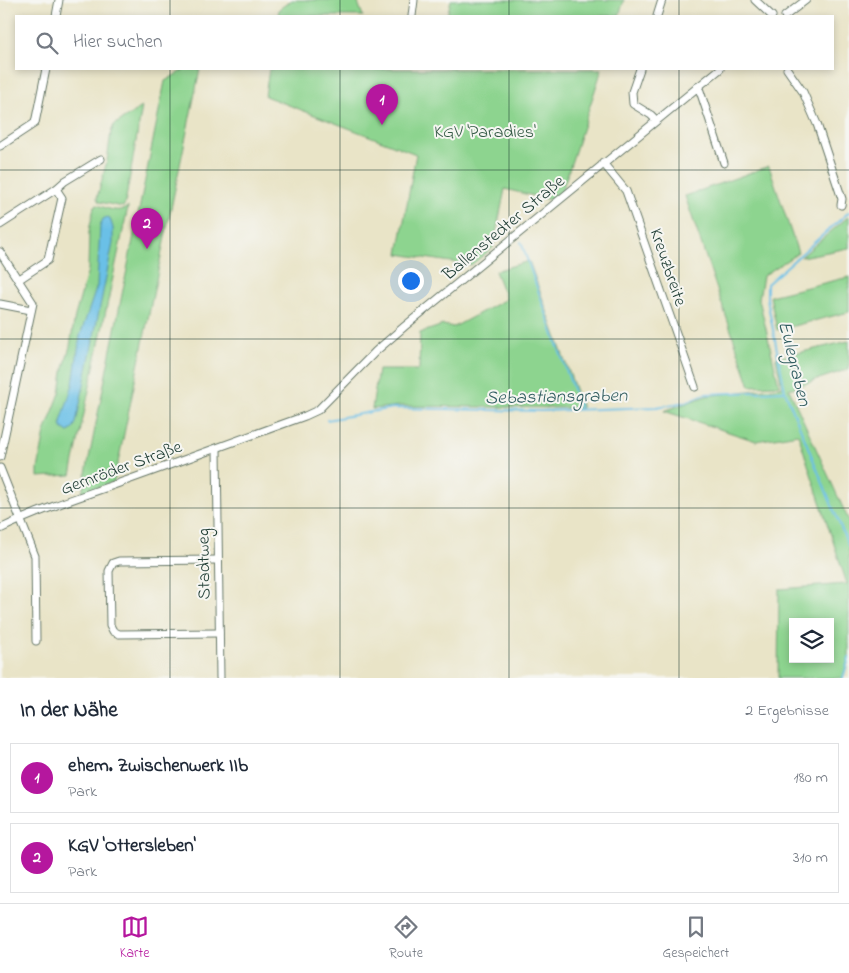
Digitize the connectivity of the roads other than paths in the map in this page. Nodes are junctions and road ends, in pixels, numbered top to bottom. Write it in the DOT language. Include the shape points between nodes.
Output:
graph roads {
  1 [pos="59,0"];
  2 [pos="414,0"];
  3 [pos="662,0"];
  4 [pos="755,0"];
  5 [pos="806,0"];
  6 [pos="56,15"];
  7 [pos="412,15"];
  8 [pos="657,15"];
  9 [pos="771,15"];
  10 [pos="786,15"];
  11 [pos="46,70"];
  12 [pos="640,70"];
  13 [pos="719,70"];
  14 [pos="787,70"];
  15 [pos="697,87"];
  16 [pos="656,120"];
  17 [pos="0,146"];
  18 [pos="101,160"];
  19 [pos="603,163"];
  20 [pos="724,163"];
  21 [pos="56,189"];
  22 [pos="841,205"];
  23 [pos="0,226"];
  24 [pos="0,252"];
  25 [pos="18,280"];
  26 [pos="0,304"];
  27 [pos="32,310"];
  28 [pos="695,387"];
  29 [pos="3,424"];
  30 [pos="254,435"];
  31 [pos="217,449"];
  32 [pos="0,457"];
  33 [pos="0,468"];
  34 [pos="2,483"];
  35 [pos="22,519"];
  36 [pos="0,529"];
  37 [pos="218,560"];
  38 [pos="219,633"];
  39 [pos="36,641"];
  40 [pos="220,678"];
  1 -- 6 [label="street"];
  2 -- 7 [label="street"];
  3 -- 8 [label="street"];
  4 -- 9 [label="street"];
  5 -- 10 [label="street"];
  11 -- 17 [label="street" via="35,123"];
  12 -- 16 [label="street" via="632,92 633,104"];
  13 -- 15 [label="street, Ballenstedter Straße"];
  14 -- 22 [label="street" via="802,92 817,124 842,199"];
  15 -- 16 [label="street, Ballenstedter Straße"];
  15 -- 20 [label="street"];
  16 -- 19 [label="street, Ballenstedter Straße"];
  18 -- 21 [label="street"];
  19 -- 28 [label="street, Kreuzbreite" via="626,191"];
  19 -- 30 [label="street, Ballenstedter Straße" via="376,351 318,410"];
  21 -- 23 [label="street"];
  21 -- 25 [label="street" via="62,198 48,260"];
  24 -- 25 [label="street"];
  25 -- 27 [label="street" via="33,301"];
  26 -- 27 [label="street"];
  27 -- 29 [label="street"];
  29 -- 32 [label="street"];
  30 -- 31 [label="street, Gernröder Straße"];
  31 -- 35 [label="street, Gernröder Straße"];
  31 -- 37 [label="street, Stadtweg"];
  33 -- 34 [label="street"];
  34 -- 35 [label="street"];
  35 -- 36 [label="street, Gernröder Straße"];
  35 -- 39 [label="street" via="35,556"];
  37 -- 38 [label="street, Stadtweg"];
  37 -- 38 [label="street" via="115,562 109,570 110,628 118,633"];
  38 -- 40 [label="street, Stadtweg"];
}
